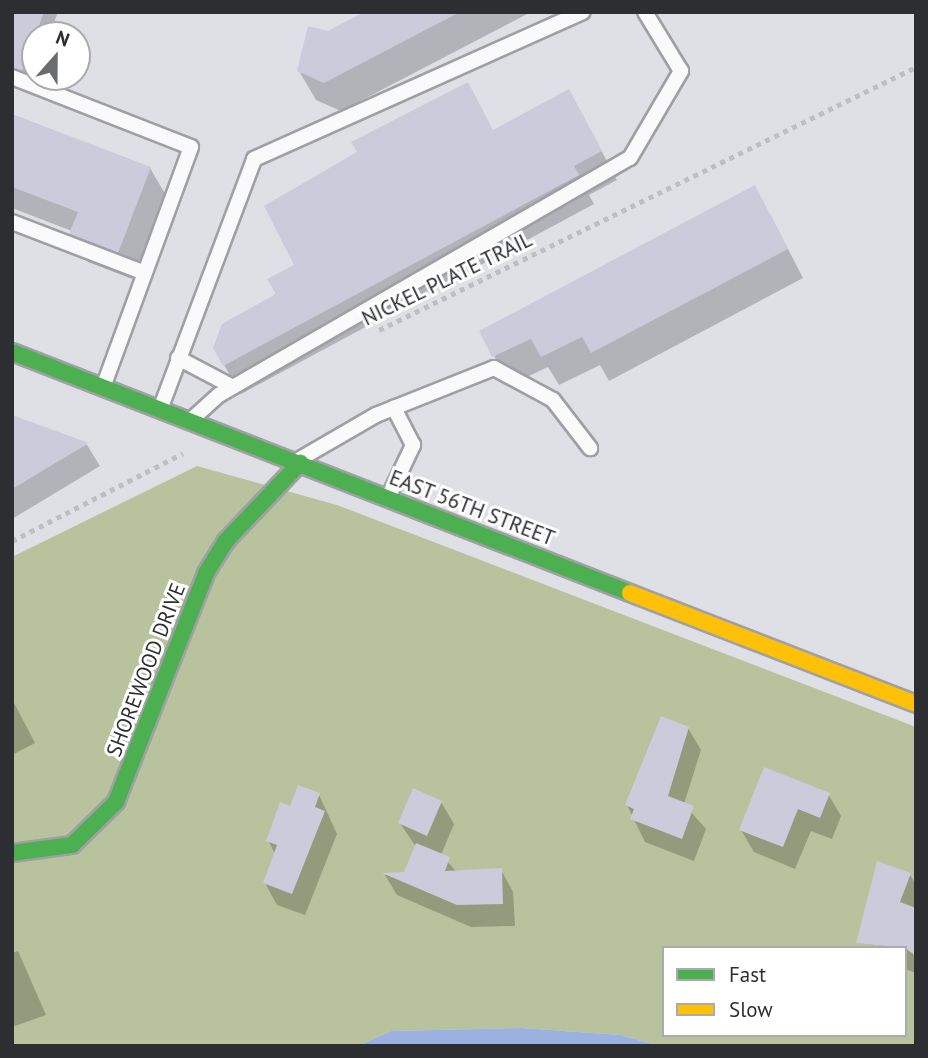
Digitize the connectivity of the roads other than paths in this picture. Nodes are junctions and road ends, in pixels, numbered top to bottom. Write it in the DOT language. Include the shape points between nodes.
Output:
graph roads {
  1 [pos="583,12"];
  2 [pos="645,12"];
  3 [pos="12,77"];
  4 [pos="12,222"];
  5 [pos="145,273"];
  6 [pos="12,352"];
  7 [pos="178,358"];
  8 [pos="103,387"];
  9 [pos="233,387"];
  10 [pos="161,408"];
  11 [pos="394,408"];
  12 [pos="198,422"];
  13 [pos="590,448"];
  14 [pos="298,462"];
  15 [pos="388,498"];
  16 [pos="916,704"];
  17 [pos="12,853"];
  1 -- 7 [label="lane" via="254,159"];
  2 -- 9 [label="lane" via="681,71 630,158"];
  3 -- 5 [label="lane" via="191,147"];
  4 -- 5 [label="lane"];
  5 -- 8 [label="lane"];
  6 -- 8 [label="street, EAST 56TH STREET"];
  7 -- 9 [label="lane"];
  7 -- 10 [label="lane"];
  8 -- 10 [label="street, EAST 56TH STREET"];
  9 -- 12 [label="lane"];
  10 -- 12 [label="street, EAST 56TH STREET"];
  11 -- 13 [label="lane" via="494,368 553,400"];
  11 -- 14 [label="lane"];
  11 -- 15 [label="lane" via="413,445"];
  12 -- 14 [label="street, EAST 56TH STREET"];
  14 -- 15 [label="street, EAST 56TH STREET"];
  14 -- 17 [label="street, SHOREWOOD DRIVE" via="226,541 205,573 116,802 72,845"];
  15 -- 16 [label="street, EAST 56TH STREET"];
}
